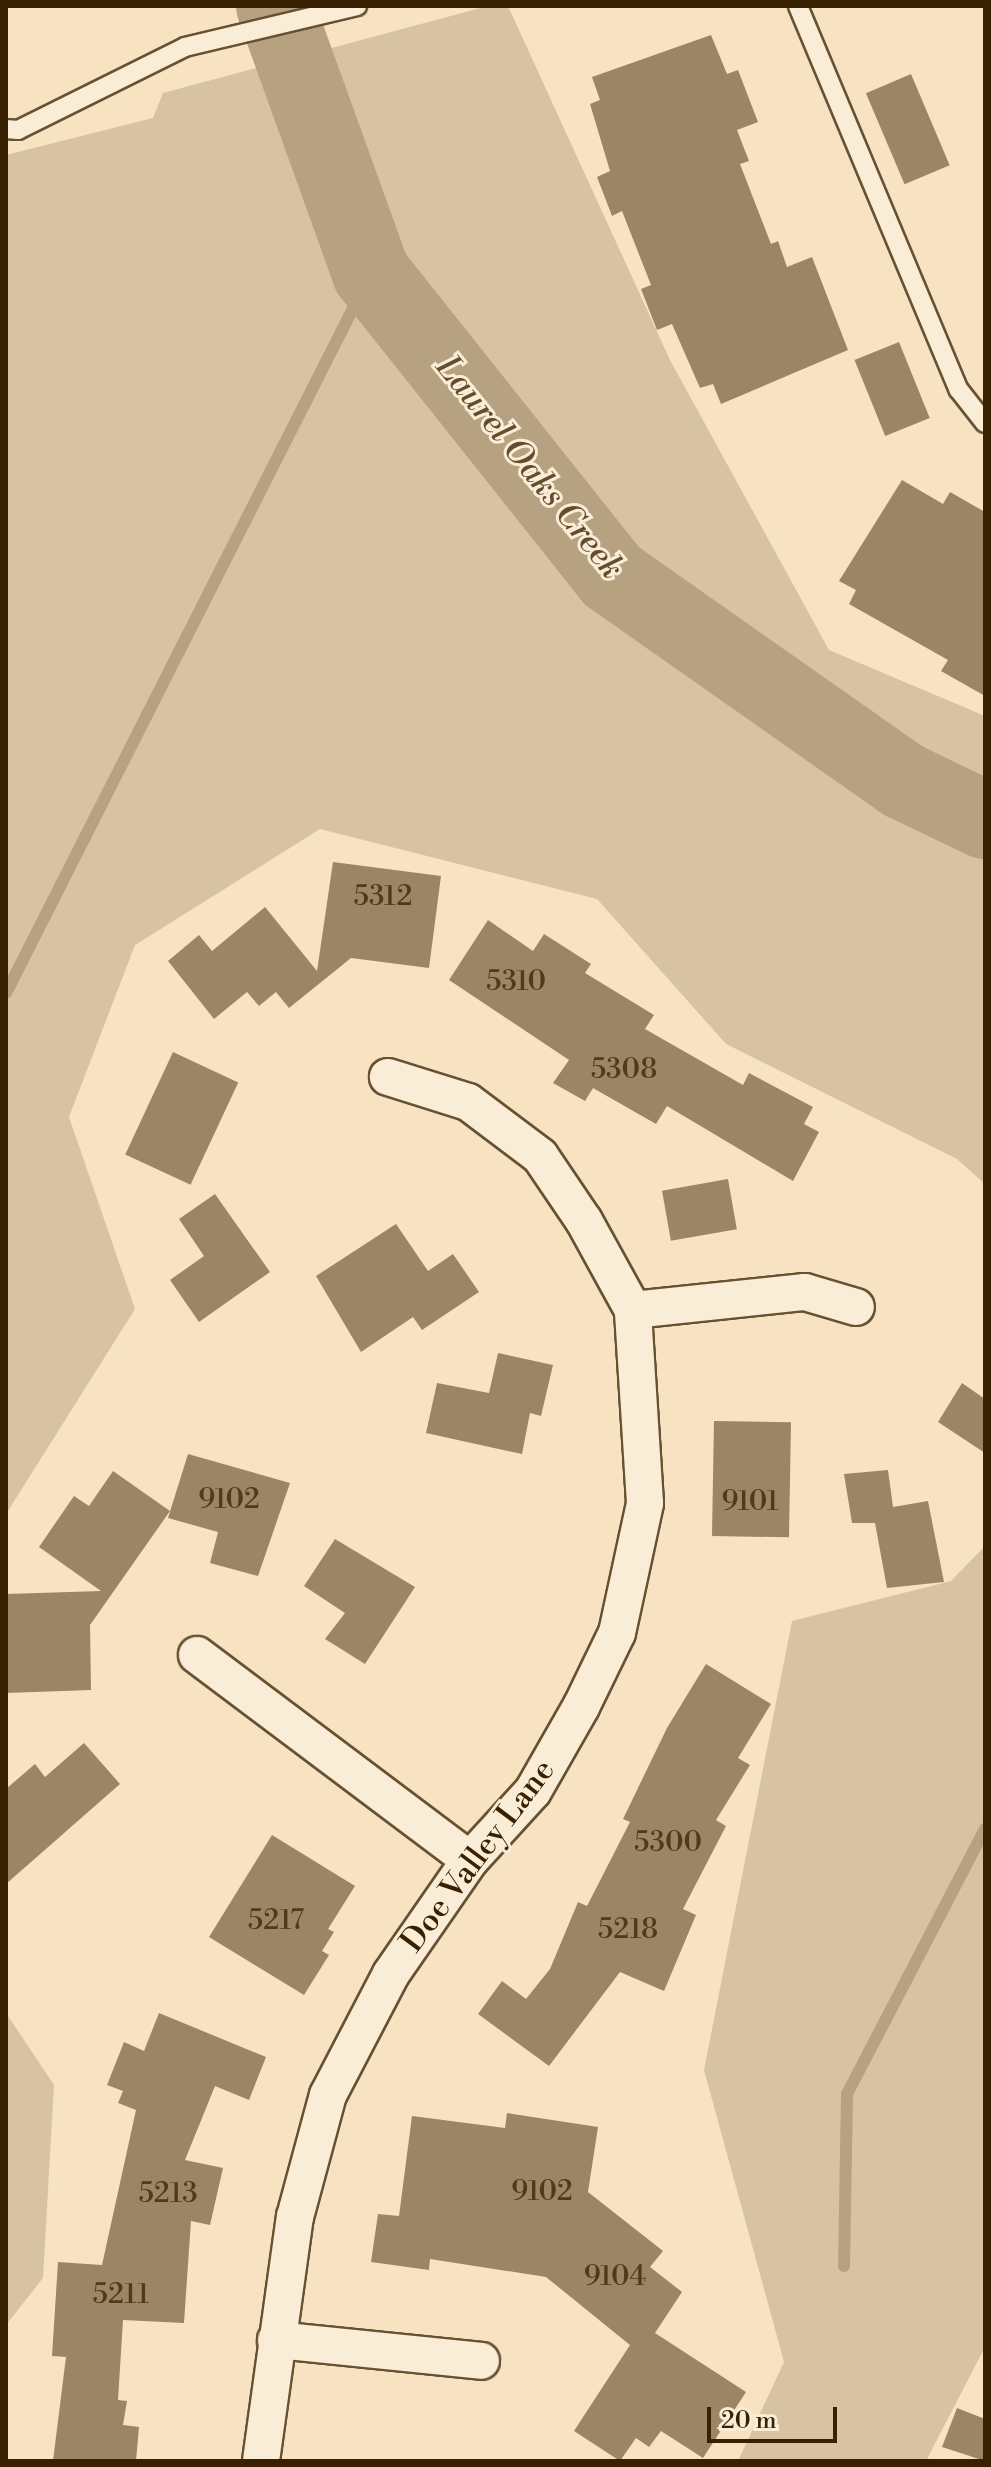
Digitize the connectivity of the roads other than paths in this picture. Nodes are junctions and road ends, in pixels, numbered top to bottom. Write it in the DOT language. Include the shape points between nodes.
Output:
graph roads {
  1 [pos="357,6"];
  2 [pos="798,6"];
  3 [pos="6,129"];
  4 [pos="985,423"];
  5 [pos="388,1077"];
  6 [pos="856,1307"];
  7 [pos="633,1310"];
  8 [pos="197,1655"];
  9 [pos="470,1860"];
  10 [pos="276,2340"];
  11 [pos="481,2361"];
  12 [pos="261,2461"];
  1 -- 3 [label="lane" via="185,47 18,130"];
  2 -- 4 [label="lane" via="959,390"];
  5 -- 7 [label="street, Doe Valley Lane" via="468,1102 540,1156"];
  6 -- 7 [label="street" via="805,1292"];
  7 -- 9 [label="street, Doe Valley Lane" via="645,1503 617,1633 533,1791"];
  8 -- 9 [label="street"];
  9 -- 10 [label="street, Doe Valley Lane" via="391,1974 328,2095 295,2217"];
  10 -- 11 [label="street"];
  10 -- 12 [label="street, Doe Valley Lane"];
}
